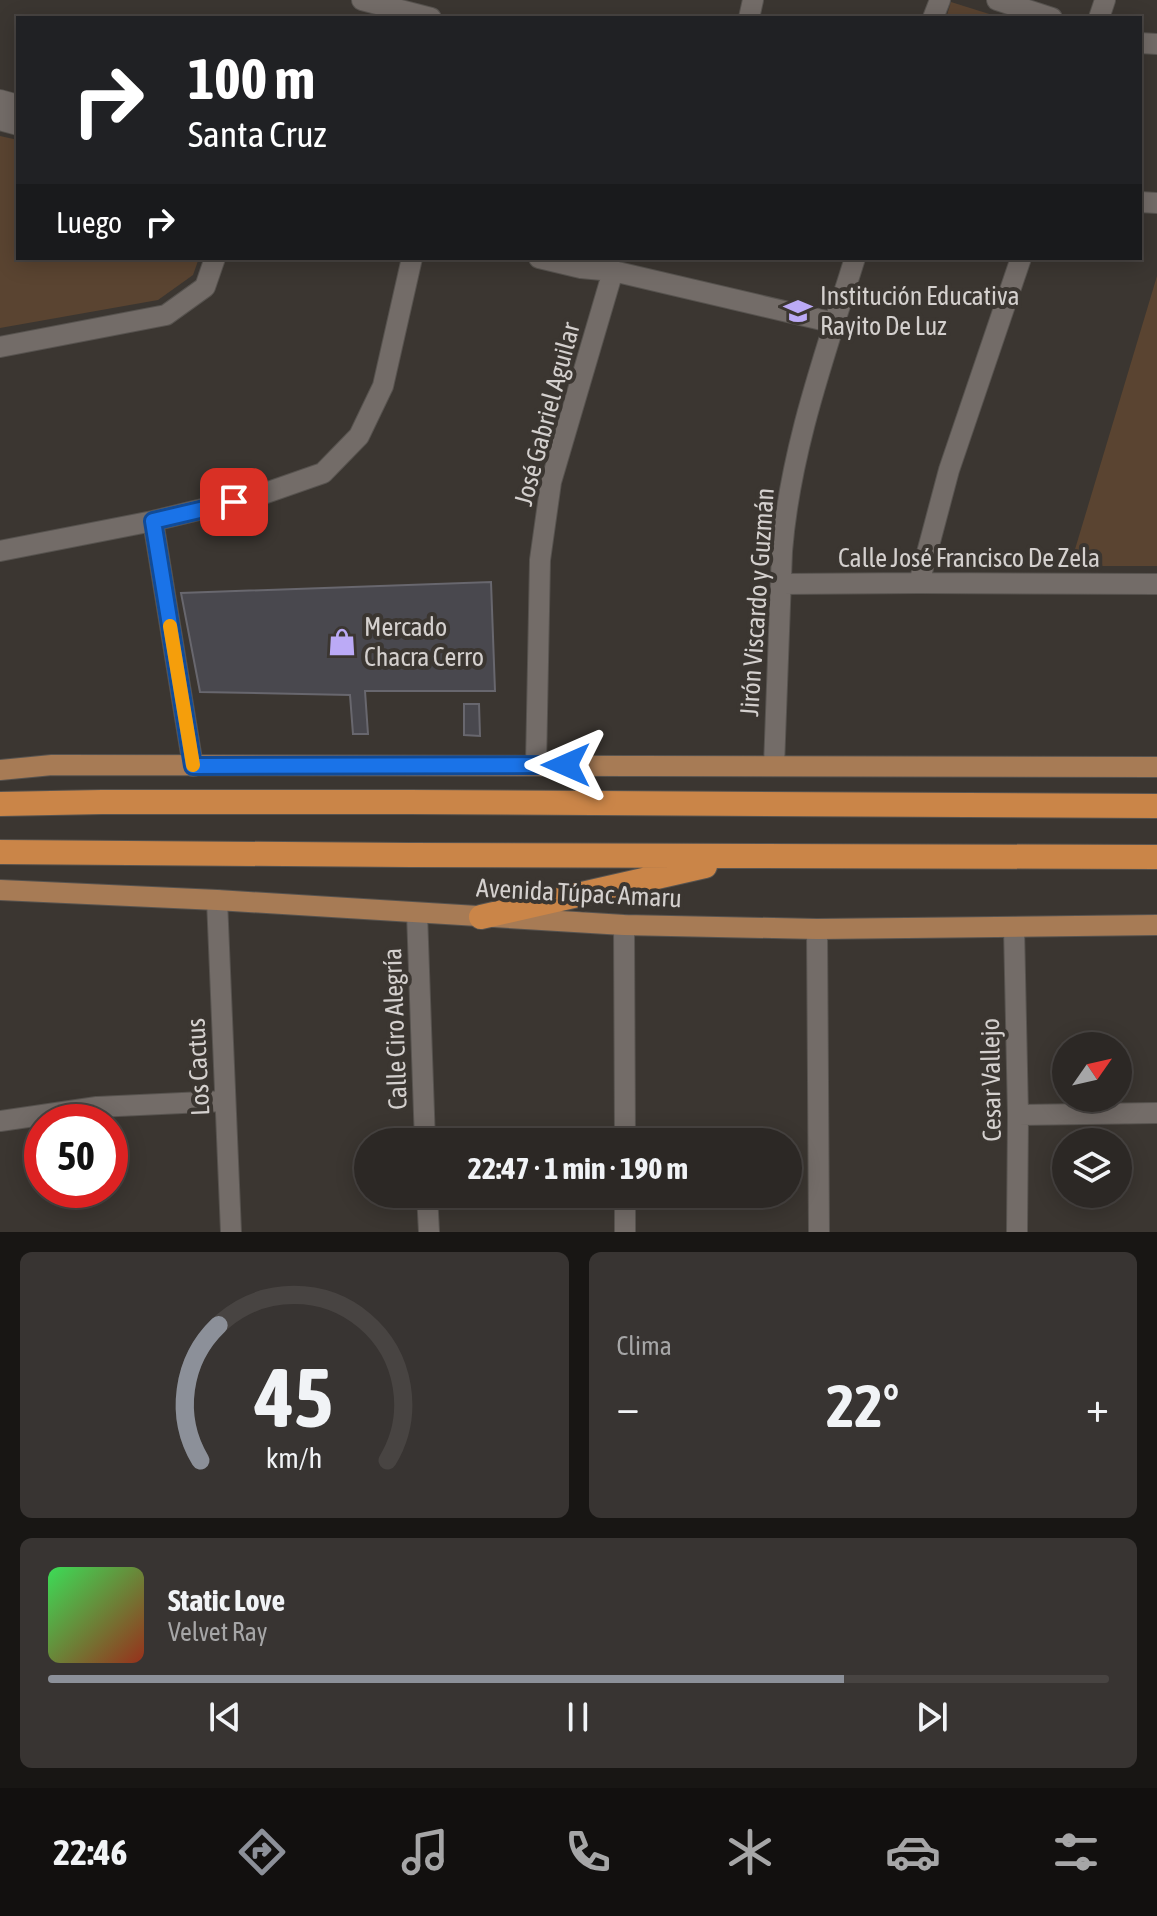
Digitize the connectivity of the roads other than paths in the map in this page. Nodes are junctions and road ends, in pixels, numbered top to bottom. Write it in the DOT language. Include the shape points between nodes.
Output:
graph roads {
  1 [pos="362,0"];
  2 [pos="997,0"];
  3 [pos="423,16"];
  4 [pos="1046,16"];
  5 [pos="214,260"];
  6 [pos="412,260"];
  7 [pos="547,260"];
  8 [pos="591,260"];
  9 [pos="854,260"];
  10 [pos="1020,260"];
  11 [pos="613,271"];
  12 [pos="835,323"];
  13 [pos="0,347"];
  14 [pos="153,521"];
  15 [pos="0,551"];
  16 [pos="919,583"];
  17 [pos="781,584"];
  18 [pos="1157,584"];
  19 [pos="536,765"];
  20 [pos="193,766"];
  21 [pos="774,766"];
  22 [pos="1157,767"];
  23 [pos="0,770"];
  24 [pos="0,804"];
  25 [pos="1157,806"];
  26 [pos="0,852"];
  27 [pos="747,856"];
  28 [pos="1157,857"];
  29 [pos="0,890"];
  30 [pos="217,900"];
  31 [pos="417,913"];
  32 [pos="481,917"];
  33 [pos="624,925"];
  34 [pos="1157,925"];
  35 [pos="1014,928"];
  36 [pos="817,929"];
  37 [pos="225,1101"];
  38 [pos="1157,1113"];
  39 [pos="1018,1115"];
  40 [pos="0,1121"];
  41 [pos="425,1128"];
  42 [pos="625,1128"];
  43 [pos="428,1208"];
  44 [pos="625,1208"];
  45 [pos="231,1232"];
  46 [pos="429,1232"];
  47 [pos="625,1232"];
  48 [pos="819,1232"];
  49 [pos="1017,1232"];
  1 -- 3 [label="street"];
  2 -- 4 [label="street"];
  5 -- 13 [label="street" via="205,287 166,315"];
  6 -- 14 [label="street" via="383,386 359,436 323,473 260,495"];
  7 -- 11 [label="street"];
  8 -- 11 [label="street"];
  9 -- 12 [label="street, Jirón Viscardo y Guzmán"];
  10 -- 16 [label="street" via="949,470"];
  11 -- 12 [label="street"];
  11 -- 19 [label="street, José Gabriel Aguilar" via="551,482 540,560"];
  12 -- 17 [label="street, Jirón Viscardo y Guzmán" via="791,478"];
  14 -- 15 [label="street"];
  14 -- 20 [label="street"];
  16 -- 17 [label="street, Calle José Francisco De Zela"];
  16 -- 18 [label="street, Calle José Francisco De Zela"];
  17 -- 21 [label="street, Jirón Viscardo y Guzmán"];
  19 -- 20 [label="main road"];
  19 -- 21 [label="main road"];
  20 -- 23 [label="main road"];
  21 -- 22 [label="main road"];
  24 -- 25 [label="highway"];
  26 -- 27 [label="highway, Avenida Túpac Amaru"];
  27 -- 28 [label="highway, Avenida Túpac Amaru"];
  27 -- 32 [label="highway"];
  29 -- 30 [label="main road, Avenida Túpac Amaru"];
  30 -- 31 [label="main road, Avenida Túpac Amaru"];
  30 -- 37 [label="street, Los Cactus"];
  31 -- 32 [label="main road, Avenida Túpac Amaru"];
  31 -- 41 [label="street, Calle Ciro Alegría"];
  32 -- 33 [label="main road, Avenida Túpac Amaru"];
  33 -- 36 [label="main road, Avenida Túpac Amaru"];
  33 -- 42 [label="street"];
  34 -- 35 [label="main road, Avenida Túpac Amaru"];
  35 -- 36 [label="main road, Avenida Túpac Amaru"];
  35 -- 39 [label="street, Cesar Vallejo"];
  36 -- 48 [label="street"];
  37 -- 40 [label="street" via="97,1107"];
  37 -- 45 [label="street, Los Cactus"];
  38 -- 39 [label="street"];
  39 -- 49 [label="street, Cesar Vallejo"];
  43 -- 46 [label="street"];
  44 -- 47 [label="street"];
}
